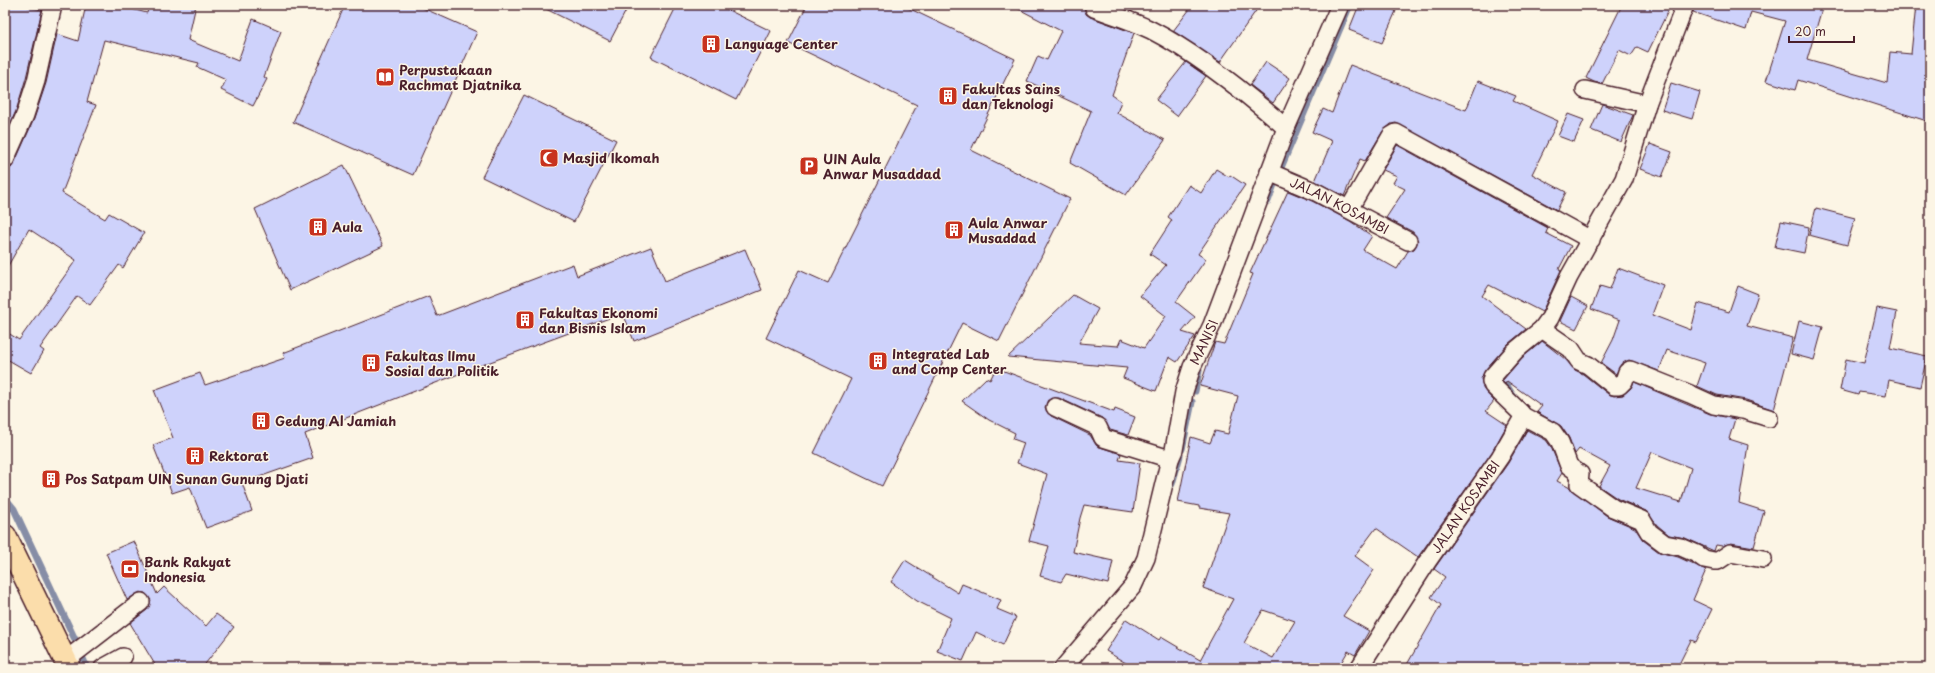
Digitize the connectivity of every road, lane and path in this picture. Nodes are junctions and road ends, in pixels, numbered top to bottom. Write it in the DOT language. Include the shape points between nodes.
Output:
graph roads {
  1 [pos="1340,5"];
  2 [pos="1685,5"];
  3 [pos="51,6"];
  4 [pos="1094,8"];
  5 [pos="1585,90"];
  6 [pos="1647,104"];
  7 [pos="1286,128"];
  8 [pos="5,160"];
  9 [pos="1269,172"];
  10 [pos="1349,209"];
  11 [pos="1591,240"];
  12 [pos="1408,241"];
  13 [pos="1542,329"];
  14 [pos="1055,407"];
  15 [pos="1522,416"];
  16 [pos="1769,418"];
  17 [pos="1170,459"];
  18 [pos="5,536"];
  19 [pos="1763,559"];
  20 [pos="141,602"];
  21 [pos="123,657"];
  22 [pos="68,664"];
  23 [pos="103,668"];
  24 [pos="1063,668"];
  25 [pos="1359,668"];
  1 -- 7 [label="street, MANISI"];
  2 -- 6 [label="street"];
  3 -- 8 [label="street" via="36,81 25,116"];
  4 -- 7 [label="street" via="1150,29 1176,44 1254,100"];
  5 -- 6 [label="street"];
  6 -- 11 [label="street" via="1624,179"];
  7 -- 9 [label="street, MANISI"];
  9 -- 10 [label="street, JALAN KOSAMBI"];
  9 -- 17 [label="street, MANISI" via="1212,325 1192,367"];
  10 -- 11 [label="street" via="1391,136 1396,133"];
  10 -- 12 [label="street, JALAN KOSAMBI"];
  11 -- 13 [label="street"];
  13 -- 15 [label="street" via="1515,351 1491,381"];
  13 -- 16 [label="street" via="1571,349 1579,362 1588,365 1614,386 1619,386 1630,370 1714,405"];
  14 -- 17 [label="street" via="1098,427 1103,438"];
  15 -- 19 [label="street" via="1553,432 1560,442 1569,466 1580,474 1579,484 1608,505 1642,520 1649,532 1664,544 1681,547 1708,561 1718,561 1730,553"];
  15 -- 25 [label="street, JALAN KOSAMBI" via="1500,457 1427,562"];
  17 -- 24 [label="street, MANISI" via="1146,558 1133,586"];
  18 -- 22 [label="highway"];
  20 -- 22 [label="street"];
  21 -- 23 [label="street"];
}
